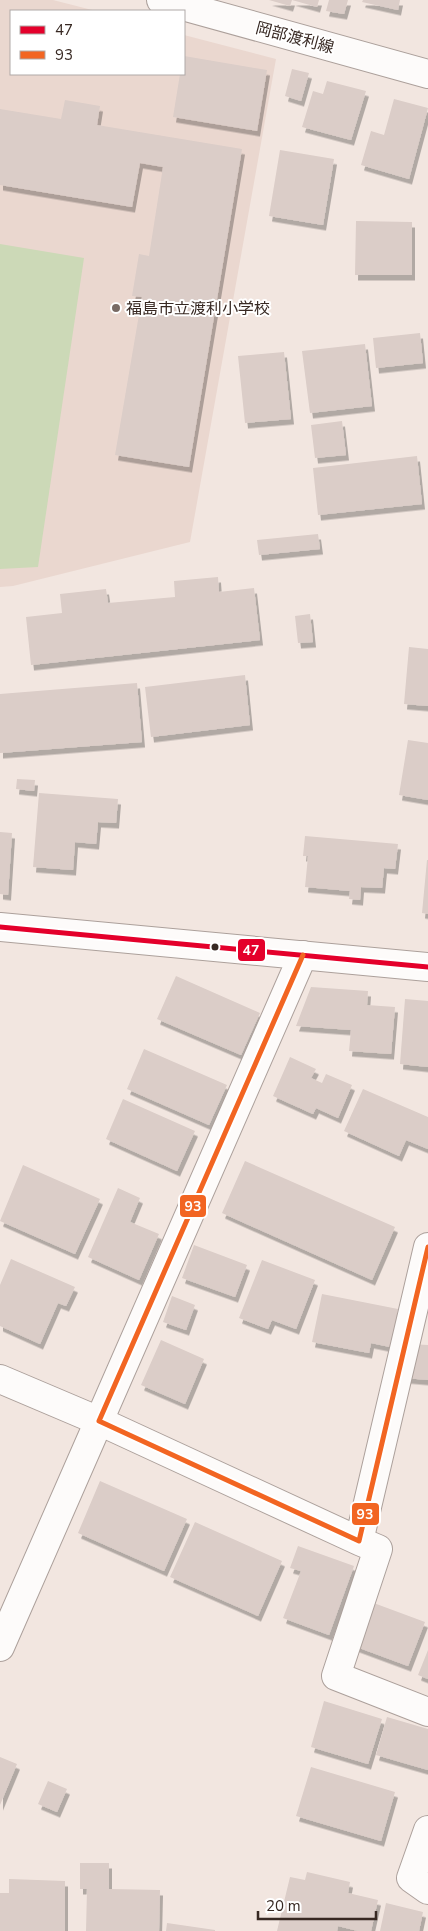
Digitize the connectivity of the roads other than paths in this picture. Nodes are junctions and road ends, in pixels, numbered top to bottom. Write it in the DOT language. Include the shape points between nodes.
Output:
graph roads {
  1 [pos="161,0"];
  2 [pos="428,74"];
  3 [pos="0,927"];
  4 [pos="303,956"];
  5 [pos="428,967"];
  6 [pos="428,1247"];
  7 [pos="0,1378"];
  8 [pos="99,1421"];
  9 [pos="359,1541"];
  10 [pos="0,1647"];
  11 [pos="428,1712"];
  12 [pos="428,1830"];
  13 [pos="428,1890"];
  1 -- 2 [label="street, 岡部渡利線"];
  3 -- 4 [label="street"];
  4 -- 5 [label="street"];
  4 -- 8 [label="street"];
  6 -- 9 [label="street"];
  7 -- 8 [label="street"];
  8 -- 9 [label="street"];
  8 -- 10 [label="street"];
  9 -- 11 [label="street" via="378,1549 336,1676"];
  12 -- 13 [label="street" via="411,1878"];
}
